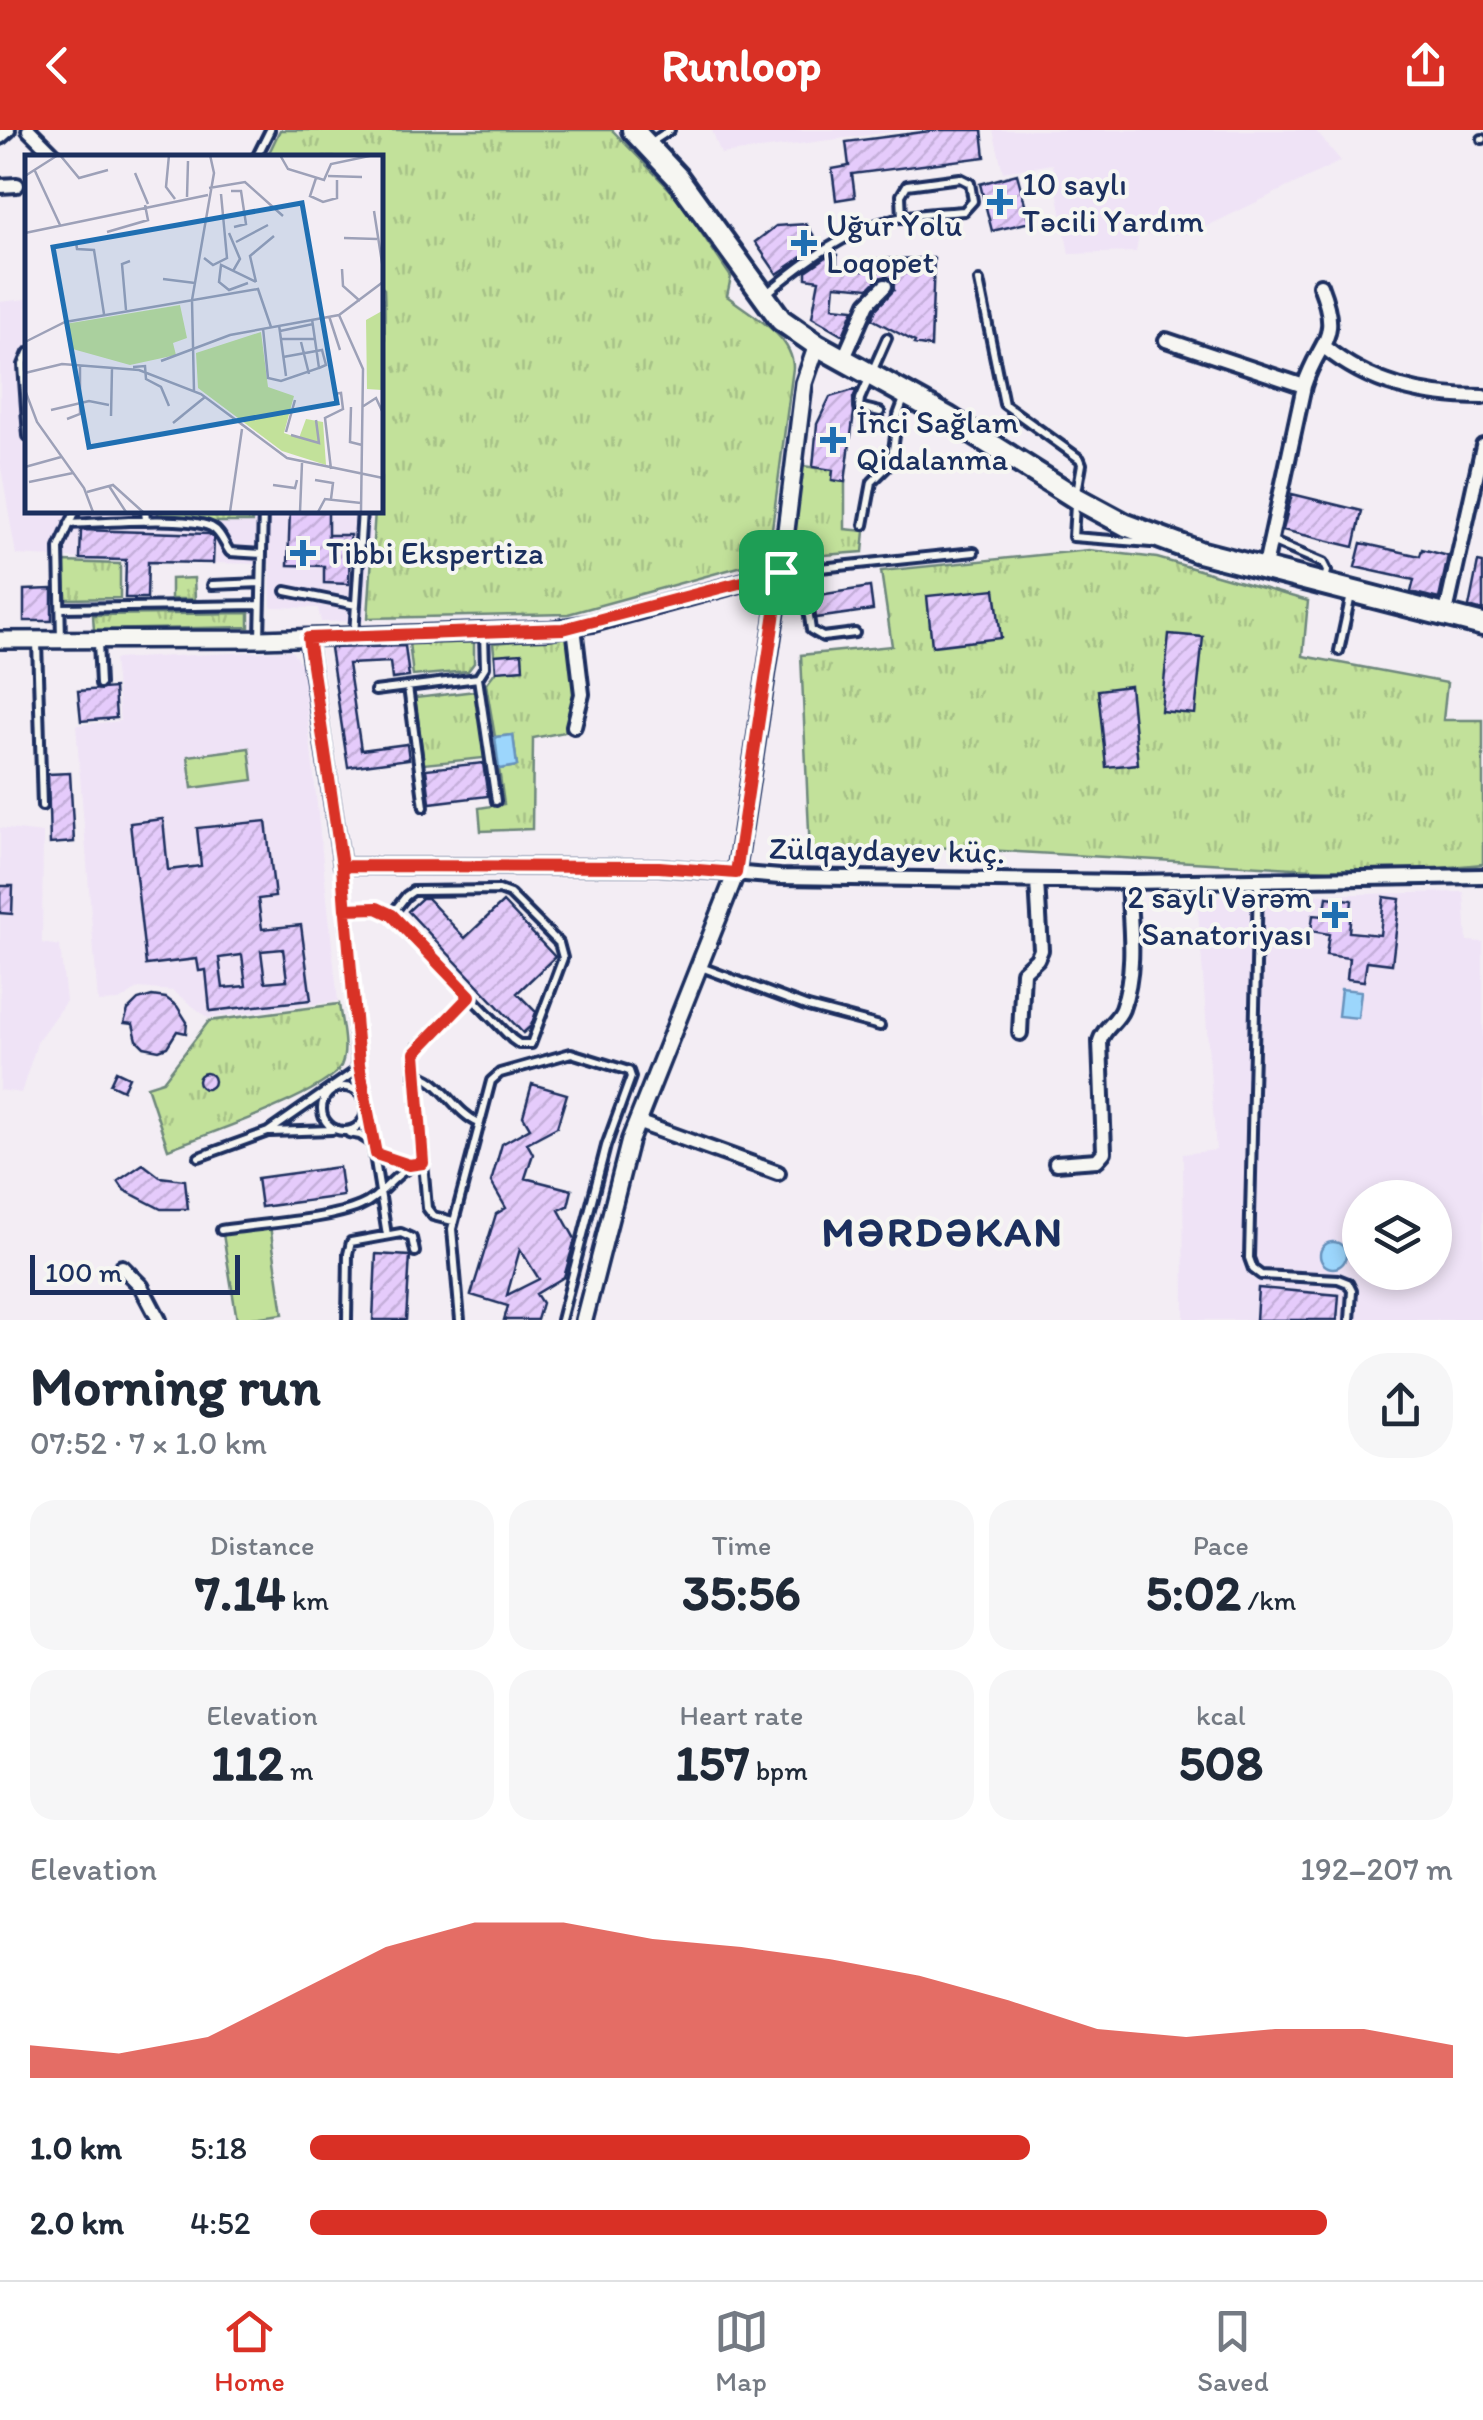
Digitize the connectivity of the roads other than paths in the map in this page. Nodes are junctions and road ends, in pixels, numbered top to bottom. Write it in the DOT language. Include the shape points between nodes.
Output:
graph roads {
  1 [pos="8,130"];
  2 [pos="28,130"];
  3 [pos="270,130"];
  4 [pos="670,130"];
  5 [pos="0,136"];
  6 [pos="640,137"];
  7 [pos="54,155"];
  8 [pos="258,155"];
  9 [pos="17,185"];
  10 [pos="0,186"];
  11 [pos="902,218"];
  12 [pos="980,280"];
  13 [pos="1320,285"];
  14 [pos="885,286"];
  15 [pos="762,298"];
  16 [pos="887,338"];
  17 [pos="1166,340"];
  18 [pos="818,344"];
  19 [pos="1324,347"];
  20 [pos="844,358"];
  21 [pos="25,360"];
  22 [pos="870,373"];
  23 [pos="1304,386"];
  24 [pos="25,393"];
  25 [pos="907,393"];
  26 [pos="1483,397"];
  27 [pos="880,412"];
  28 [pos="1483,446"];
  29 [pos="1076,498"];
  30 [pos="75,512"];
  31 [pos="145,512"];
  32 [pos="263,512"];
  33 [pos="362,512"];
  34 [pos="146,521"];
  35 [pos="69,524"];
  36 [pos="864,525"];
  37 [pos="1271,542"];
  38 [pos="1172,544"];
  39 [pos="974,552"];
  40 [pos="262,554"];
  41 [pos="802,568"];
  42 [pos="1264,571"];
  43 [pos="781,572"];
  44 [pos="261,583"];
  45 [pos="212,584"];
  46 [pos="1324,587"];
  47 [pos="286,591"];
  48 [pos="1351,594"];
  49 [pos="356,604"];
  50 [pos="260,605"];
  51 [pos="60,608"];
  52 [pos="1445,617"];
  53 [pos="1483,625"];
  54 [pos="574,626"];
  55 [pos="484,632"];
  56 [pos="856,633"];
  57 [pos="354,636"];
  58 [pos="308,638"];
  59 [pos="260,639"];
  60 [pos="0,640"];
  61 [pos="36,641"];
  62 [pos="62,641"];
  63 [pos="98,641"];
  64 [pos="1339,651"];
  65 [pos="478,678"];
  66 [pos="100,684"];
  67 [pos="408,687"];
  68 [pos="375,690"];
  69 [pos="574,726"];
  70 [pos="496,800"];
  71 [pos="42,806"];
  72 [pos="424,807"];
  73 [pos="342,866"];
  74 [pos="736,873"];
  75 [pos="1483,876"];
  76 [pos="1038,881"];
  77 [pos="1128,882"];
  78 [pos="1258,882"];
  79 [pos="345,909"];
  80 [pos="392,915"];
  81 [pos="700,967"];
  82 [pos="470,996"];
  83 [pos="880,1026"];
  84 [pos="1020,1034"];
  85 [pos="359,1064"];
  86 [pos="414,1074"];
  87 [pos="331,1091"];
  88 [pos="366,1107"];
  89 [pos="636,1122"];
  90 [pos="479,1123"];
  91 [pos="342,1131"];
  92 [pos="268,1132"];
  93 [pos="374,1144"];
  94 [pos="376,1154"];
  95 [pos="199,1157"];
  96 [pos="423,1163"];
  97 [pos="1056,1163"];
  98 [pos="409,1165"];
  99 [pos="778,1173"];
  100 [pos="381,1193"];
  101 [pos="453,1221"];
  102 [pos="221,1230"];
  103 [pos="387,1234"];
  104 [pos="415,1252"];
  105 [pos="122,1267"];
  106 [pos="158,1320"];
  107 [pos="346,1320"];
  108 [pos="460,1320"];
  109 [pos="561,1320"];
  110 [pos="584,1320"];
  111 [pos="1350,1320"];
  1 -- 5 [label="street"];
  2 -- 7 [label="street"];
  3 -- 8 [label="lane"];
  4 -- 6 [label="lane"];
  6 -- 15 [label="main road" via="702,210"];
  9 -- 10 [label="street"];
  11 -- 11 [label="lane" via="964,210 972,200 970,183 960,178 907,185"];
  11 -- 15 [label="lane" via="818,252"];
  12 -- 29 [label="lane" via="1004,404 1080,459"];
  13 -- 19 [label="street" via="1332,322"];
  14 -- 20 [label="street" via="868,303"];
  15 -- 18 [label="main road"];
  16 -- 22 [label="lane"];
  17 -- 23 [label="street"];
  18 -- 20 [label="main road"];
  18 -- 43 [label="street" via="804,383"];
  19 -- 23 [label="street"];
  19 -- 26 [label="street" via="1355,371 1405,389"];
  20 -- 22 [label="main road"];
  21 -- 24 [label="lane"];
  22 -- 25 [label="main road"];
  22 -- 27 [label="lane" via="859,407"];
  23 -- 37 [label="street"];
  25 -- 29 [label="main road"];
  25 -- 36 [label="lane" via="889,465 868,492"];
  28 -- 52 [label="street"];
  29 -- 38 [label="main road"];
  29 -- 38 [label="lane" via="1073,538"];
  30 -- 35 [label="lane"];
  31 -- 34 [label="lane"];
  32 -- 40 [label="lane"];
  33 -- 49 [label="lane"];
  34 -- 35 [label="lane"];
  34 -- 40 [label="lane" via="211,527 230,552"];
  35 -- 51 [label="lane" via="59,548"];
  37 -- 42 [label="street"];
  37 -- 46 [label="lane" via="1323,562"];
  38 -- 42 [label="main road"];
  39 -- 41 [label="lane"];
  40 -- 44 [label="lane"];
  41 -- 43 [label="lane"];
  41 -- 56 [label="lane" via="811,630 822,637"];
  42 -- 46 [label="main road"];
  43 -- 54 [label="street"];
  43 -- 74 [label="street"];
  44 -- 45 [label="lane"];
  44 -- 50 [label="lane"];
  46 -- 48 [label="main road"];
  47 -- 49 [label="lane"];
  48 -- 52 [label="main road"];
  48 -- 64 [label="lane"];
  49 -- 57 [label="lane"];
  50 -- 51 [label="lane"];
  50 -- 59 [label="lane"];
  51 -- 62 [label="lane"];
  52 -- 53 [label="main road"];
  54 -- 55 [label="street"];
  54 -- 69 [label="street" via="582,694"];
  55 -- 57 [label="street"];
  55 -- 65 [label="lane" via="485,668"];
  57 -- 58 [label="street"];
  58 -- 59 [label="street"];
  58 -- 73 [label="street"];
  59 -- 63 [label="street"];
  60 -- 61 [label="street"];
  61 -- 62 [label="street"];
  61 -- 71 [label="lane"];
  62 -- 63 [label="street"];
  63 -- 66 [label="lane"];
  65 -- 67 [label="lane"];
  65 -- 70 [label="lane"];
  67 -- 68 [label="lane"];
  67 -- 72 [label="lane"];
  73 -- 74 [label="street, Zülqaydayev küç."];
  73 -- 79 [label="lane"];
  74 -- 76 [label="street, Zülqaydayev küç."];
  74 -- 81 [label="street"];
  75 -- 78 [label="street, Zülqaydayev küç."];
  76 -- 77 [label="street, Zülqaydayev küç."];
  76 -- 84 [label="street" via="1041,950 1024,972"];
  77 -- 78 [label="street, Zülqaydayev küç."];
  77 -- 97 [label="street" via="1131,974 1121,1013 1100,1041 1104,1152 1097,1160"];
  78 -- 111 [label="lane" via="1252,1269 1348,1283"];
  79 -- 80 [label="lane" via="377,908"];
  79 -- 85 [label="lane"];
  80 -- 82 [label="lane"];
  80 -- 82 [label="lane" via="413,892 499,890 559,944 563,958 531,1044 518,1044"];
  81 -- 83 [label="lane"];
  81 -- 89 [label="street"];
  82 -- 86 [label="lane" via="418,1047"];
  85 -- 87 [label="lane"];
  85 -- 88 [label="lane"];
  86 -- 90 [label="lane" via="434,1082"];
  86 -- 96 [label="lane"];
  87 -- 88 [label="lane" via="354,1089"];
  87 -- 91 [label="lane" via="322,1111 328,1125"];
  87 -- 92 [label="lane"];
  88 -- 91 [label="lane" via="357,1127"];
  88 -- 93 [label="lane"];
  89 -- 99 [label="street"];
  89 -- 110 [label="street"];
  90 -- 101 [label="lane"];
  90 -- 109 [label="lane" via="491,1081 500,1074 571,1053 629,1071"];
  91 -- 92 [label="lane"];
  91 -- 93 [label="lane"];
  92 -- 95 [label="lane"];
  93 -- 94 [label="lane"];
  94 -- 98 [label="lane"];
  94 -- 100 [label="lane"];
  96 -- 98 [label="lane"];
  96 -- 101 [label="lane" via="426,1208"];
  98 -- 100 [label="lane"];
  100 -- 102 [label="lane" via="358,1208"];
  100 -- 103 [label="lane"];
  101 -- 108 [label="lane"];
  103 -- 104 [label="lane" via="408,1235"];
  103 -- 107 [label="lane" via="352,1242"];
  105 -- 106 [label="street" via="141,1286"];
}
